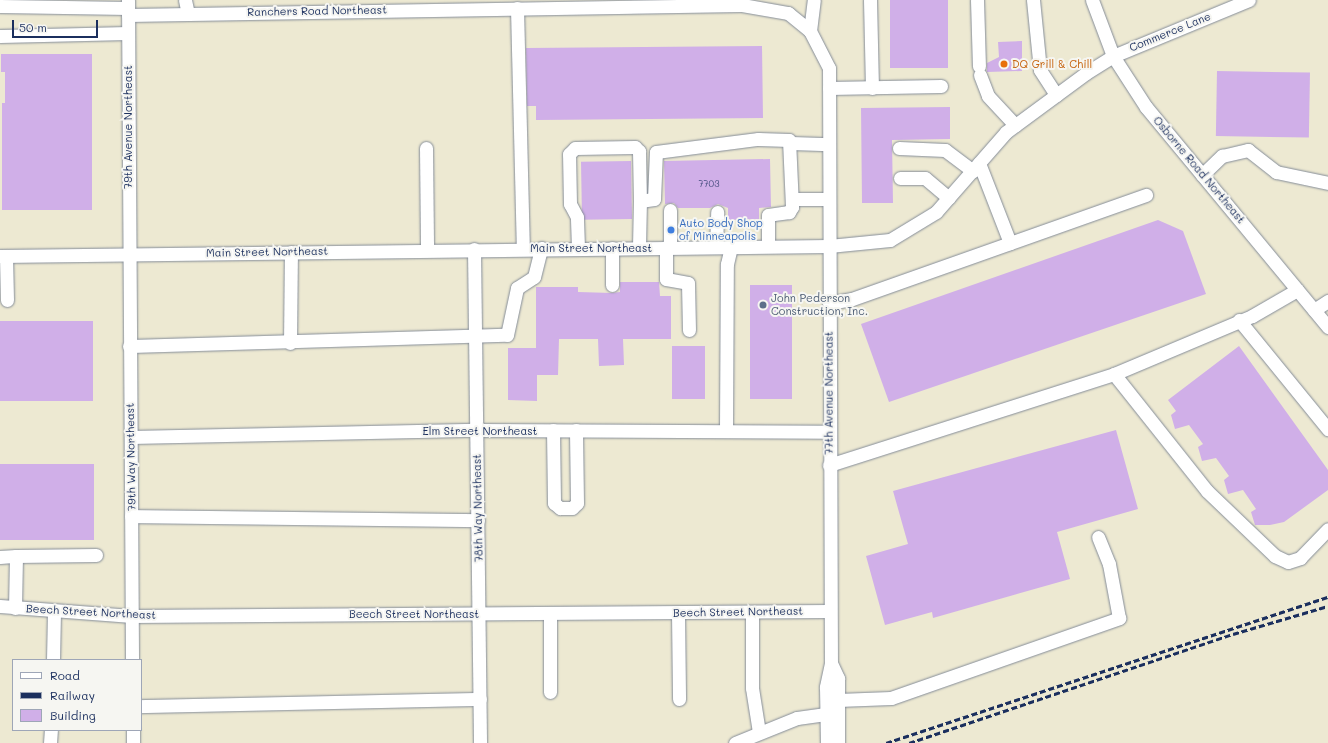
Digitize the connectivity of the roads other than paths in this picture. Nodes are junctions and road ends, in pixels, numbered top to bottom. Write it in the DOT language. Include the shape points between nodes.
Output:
graph roads {
  1 [pos="186,0"];
  2 [pos="870,0"];
  3 [pos="977,0"];
  4 [pos="1034,0"];
  5 [pos="1092,0"];
  6 [pos="1249,0"];
  7 [pos="815,1"];
  8 [pos="640,3"];
  9 [pos="482,4"];
  10 [pos="0,6"];
  11 [pos="313,6"];
  12 [pos="128,8"];
  13 [pos="517,8"];
  14 [pos="188,14"];
  15 [pos="810,31"];
  16 [pos="128,33"];
  17 [pos="0,36"];
  18 [pos="1113,56"];
  19 [pos="940,86"];
  20 [pos="829,88"];
  21 [pos="872,88"];
  22 [pos="1056,95"];
  23 [pos="1015,125"];
  24 [pos="791,143"];
  25 [pos="829,144"];
  26 [pos="426,148"];
  27 [pos="899,148"];
  28 [pos="976,167"];
  29 [pos="1202,175"];
  30 [pos="900,178"];
  31 [pos="1328,183"];
  32 [pos="1146,195"];
  33 [pos="949,198"];
  34 [pos="792,199"];
  35 [pos="829,199"];
  36 [pos="640,201"];
  37 [pos="670,210"];
  38 [pos="717,212"];
  39 [pos="1010,243"];
  40 [pos="768,246"];
  41 [pos="829,246"];
  42 [pos="639,247"];
  43 [pos="668,247"];
  44 [pos="716,247"];
  45 [pos="731,247"];
  46 [pos="523,248"];
  47 [pos="541,248"];
  48 [pos="578,248"];
  49 [pos="612,248"];
  50 [pos="427,249"];
  51 [pos="474,249"];
  52 [pos="290,252"];
  53 [pos="128,255"];
  54 [pos="3,256"];
  55 [pos="612,285"];
  56 [pos="1297,290"];
  57 [pos="7,300"];
  58 [pos="1328,301"];
  59 [pos="829,303"];
  60 [pos="1314,310"];
  61 [pos="1239,320"];
  62 [pos="1328,327"];
  63 [pos="689,330"];
  64 [pos="476,338"];
  65 [pos="290,343"];
  66 [pos="129,346"];
  67 [pos="1114,374"];
  68 [pos="1328,429"];
  69 [pos="477,430"];
  70 [pos="553,430"];
  71 [pos="576,430"];
  72 [pos="726,430"];
  73 [pos="829,432"];
  74 [pos="131,437"];
  75 [pos="829,465"];
  76 [pos="131,516"];
  77 [pos="478,520"];
  78 [pos="1328,529"];
  79 [pos="1098,538"];
  80 [pos="96,555"];
  81 [pos="16,556"];
  82 [pos="0,557"];
  83 [pos="0,606"];
  84 [pos="15,608"];
  85 [pos="752,612"];
  86 [pos="829,612"];
  87 [pos="54,613"];
  88 [pos="678,613"];
  89 [pos="479,614"];
  90 [pos="550,614"];
  91 [pos="132,616"];
  92 [pos="53,659"];
  93 [pos="132,659"];
  94 [pos="831,663"];
  95 [pos="550,692"];
  96 [pos="480,699"];
  97 [pos="679,699"];
  98 [pos="838,700"];
  99 [pos="142,706"];
  100 [pos="826,714"];
  101 [pos="51,731"];
  102 [pos="133,731"];
  103 [pos="759,732"];
  104 [pos="50,743"];
  105 [pos="133,743"];
  106 [pos="480,743"];
  107 [pos="735,743"];
  108 [pos="827,743"];
  109 [pos="838,743"];
  1 -- 14 [label="street"];
  2 -- 21 [label="street"];
  3 -- 23 [label="street" via="980,70 988,96"];
  4 -- 22 [label="street" via="1040,70"];
  5 -- 18 [label="street, Osborne Road Northeast"];
  6 -- 18 [label="street, Commerce Lane"];
  7 -- 15 [label="street"];
  8 -- 13 [label="street, Ranchers Road Northeast"];
  8 -- 15 [label="street, Ranchers Road Northeast" via="742,4 788,14"];
  9 -- 11 [label="street, Ranchers Road Northeast"];
  9 -- 13 [label="street, Ranchers Road Northeast"];
  10 -- 12 [label="street, Ranchers Road Northeast"];
  11 -- 14 [label="street, Ranchers Road Northeast"];
  12 -- 14 [label="street, Ranchers Road Northeast"];
  12 -- 16 [label="street, 79th Avenue Northeast"];
  13 -- 46 [label="street"];
  15 -- 20 [label="street, 77th Avenue Northeast" via="829,68"];
  16 -- 17 [label="street"];
  16 -- 53 [label="street, 79th Avenue Northeast"];
  18 -- 22 [label="street, Main Street Northeast"];
  18 -- 29 [label="street, Osborne Road Northeast" via="1146,107"];
  19 -- 21 [label="street"];
  20 -- 21 [label="street"];
  20 -- 25 [label="street, 77th Avenue Northeast"];
  22 -- 23 [label="street, Main Street Northeast"];
  23 -- 28 [label="street, Main Street Northeast"];
  24 -- 25 [label="street"];
  24 -- 34 [label="street"];
  24 -- 36 [label="street" via="758,139 661,149 656,152 653,168 654,199"];
  25 -- 35 [label="street, 77th Avenue Northeast"];
  26 -- 50 [label="street"];
  27 -- 28 [label="street" via="945,150"];
  28 -- 33 [label="street, Main Street Northeast"];
  28 -- 39 [label="street"];
  29 -- 31 [label="street" via="1222,156 1248,150 1276,172"];
  29 -- 56 [label="street, Osborne Road Northeast"];
  30 -- 33 [label="street" via="925,178"];
  32 -- 39 [label="street"];
  33 -- 41 [label="street, Main Street Northeast" via="936,212 890,240"];
  34 -- 35 [label="street"];
  34 -- 40 [label="street" via="789,212 768,215"];
  35 -- 41 [label="street, 77th Avenue Northeast"];
  36 -- 42 [label="street"];
  36 -- 48 [label="street" via="639,151 635,147 575,148 569,154 570,204 577,217"];
  37 -- 43 [label="street"];
  38 -- 44 [label="street"];
  39 -- 59 [label="street" via="852,299"];
  40 -- 41 [label="street, Main Street Northeast"];
  40 -- 45 [label="street, Main Street Northeast"];
  41 -- 59 [label="street, 77th Avenue Northeast"];
  42 -- 43 [label="street, Main Street Northeast"];
  42 -- 49 [label="street, Main Street Northeast"];
  43 -- 44 [label="street, Main Street Northeast"];
  43 -- 63 [label="street" via="666,279 688,283"];
  44 -- 45 [label="street, Main Street Northeast"];
  45 -- 72 [label="street" via="727,264"];
  46 -- 47 [label="street, Main Street Northeast"];
  46 -- 51 [label="street, Main Street Northeast"];
  47 -- 48 [label="street, Main Street Northeast"];
  47 -- 64 [label="street" via="534,277 517,288 507,335"];
  48 -- 49 [label="street, Main Street Northeast"];
  49 -- 55 [label="street"];
  50 -- 51 [label="street, Main Street Northeast"];
  50 -- 52 [label="street, Main Street Northeast"];
  51 -- 64 [label="street, 78th Way Northeast"];
  52 -- 53 [label="street, Main Street Northeast"];
  52 -- 65 [label="street"];
  53 -- 54 [label="street, Main Street Northeast"];
  53 -- 66 [label="street, 79th Way Northeast"];
  54 -- 57 [label="street"];
  56 -- 60 [label="street, Osborne Road Northeast"];
  56 -- 61 [label="street"];
  58 -- 60 [label="street"];
  59 -- 73 [label="street, 77th Avenue Northeast"];
  60 -- 62 [label="street, Osborne Road Northeast"];
  61 -- 67 [label="street"];
  61 -- 68 [label="street"];
  64 -- 65 [label="street"];
  64 -- 69 [label="street, 78th Way Northeast"];
  65 -- 66 [label="street"];
  66 -- 74 [label="street, 79th Way Northeast"];
  67 -- 75 [label="street"];
  67 -- 78 [label="street" via="1206,491 1275,556 1288,562 1300,558"];
  69 -- 70 [label="street, Elm Street Northeast"];
  69 -- 74 [label="street, Elm Street Northeast"];
  69 -- 77 [label="street, 78th Way Northeast"];
  70 -- 71 [label="street, Elm Street Northeast"];
  70 -- 71 [label="street" via="554,503 560,508 572,508 577,503"];
  71 -- 72 [label="street, Elm Street Northeast"];
  72 -- 73 [label="street, Elm Street Northeast"];
  73 -- 75 [label="street, 77th Avenue Northeast"];
  74 -- 76 [label="street, 79th Way Northeast"];
  75 -- 86 [label="street, 77th Avenue Northeast"];
  76 -- 77 [label="street"];
  76 -- 91 [label="street, 79th Way Northeast"];
  77 -- 89 [label="street, 78th Way Northeast"];
  79 -- 98 [label="street" via="1108,564 1119,618 890,698"];
  80 -- 81 [label="street"];
  81 -- 82 [label="street"];
  81 -- 84 [label="street"];
  83 -- 84 [label="street, Beech Street Northeast"];
  84 -- 87 [label="street, Beech Street Northeast"];
  85 -- 86 [label="street, Beech Street Northeast"];
  85 -- 88 [label="street, Beech Street Northeast"];
  85 -- 103 [label="street" via="752,688"];
  86 -- 94 [label="street, 77th Avenue Northeast"];
  87 -- 91 [label="street, Beech Street Northeast"];
  87 -- 92 [label="street"];
  88 -- 90 [label="street, Beech Street Northeast"];
  88 -- 97 [label="street"];
  89 -- 90 [label="street, Beech Street Northeast"];
  89 -- 91 [label="street, Beech Street Northeast"];
  89 -- 96 [label="street, 78th Way Northeast"];
  90 -- 95 [label="street"];
  91 -- 93 [label="street, 79th Way Northeast"];
  94 -- 98 [label="street, 77th Avenue Northeast" via="838,678"];
  94 -- 100 [label="street, 77th Avenue Northeast"];
  96 -- 99 [label="street"];
  96 -- 106 [label="street, 78th Way Northeast"];
  98 -- 109 [label="street, 77th Avenue Northeast"];
  100 -- 103 [label="street" via="798,718"];
  100 -- 108 [label="street, 77th Avenue Northeast"];
  101 -- 104 [label="street"];
  102 -- 105 [label="street"];
  103 -- 107 [label="street"];
}
